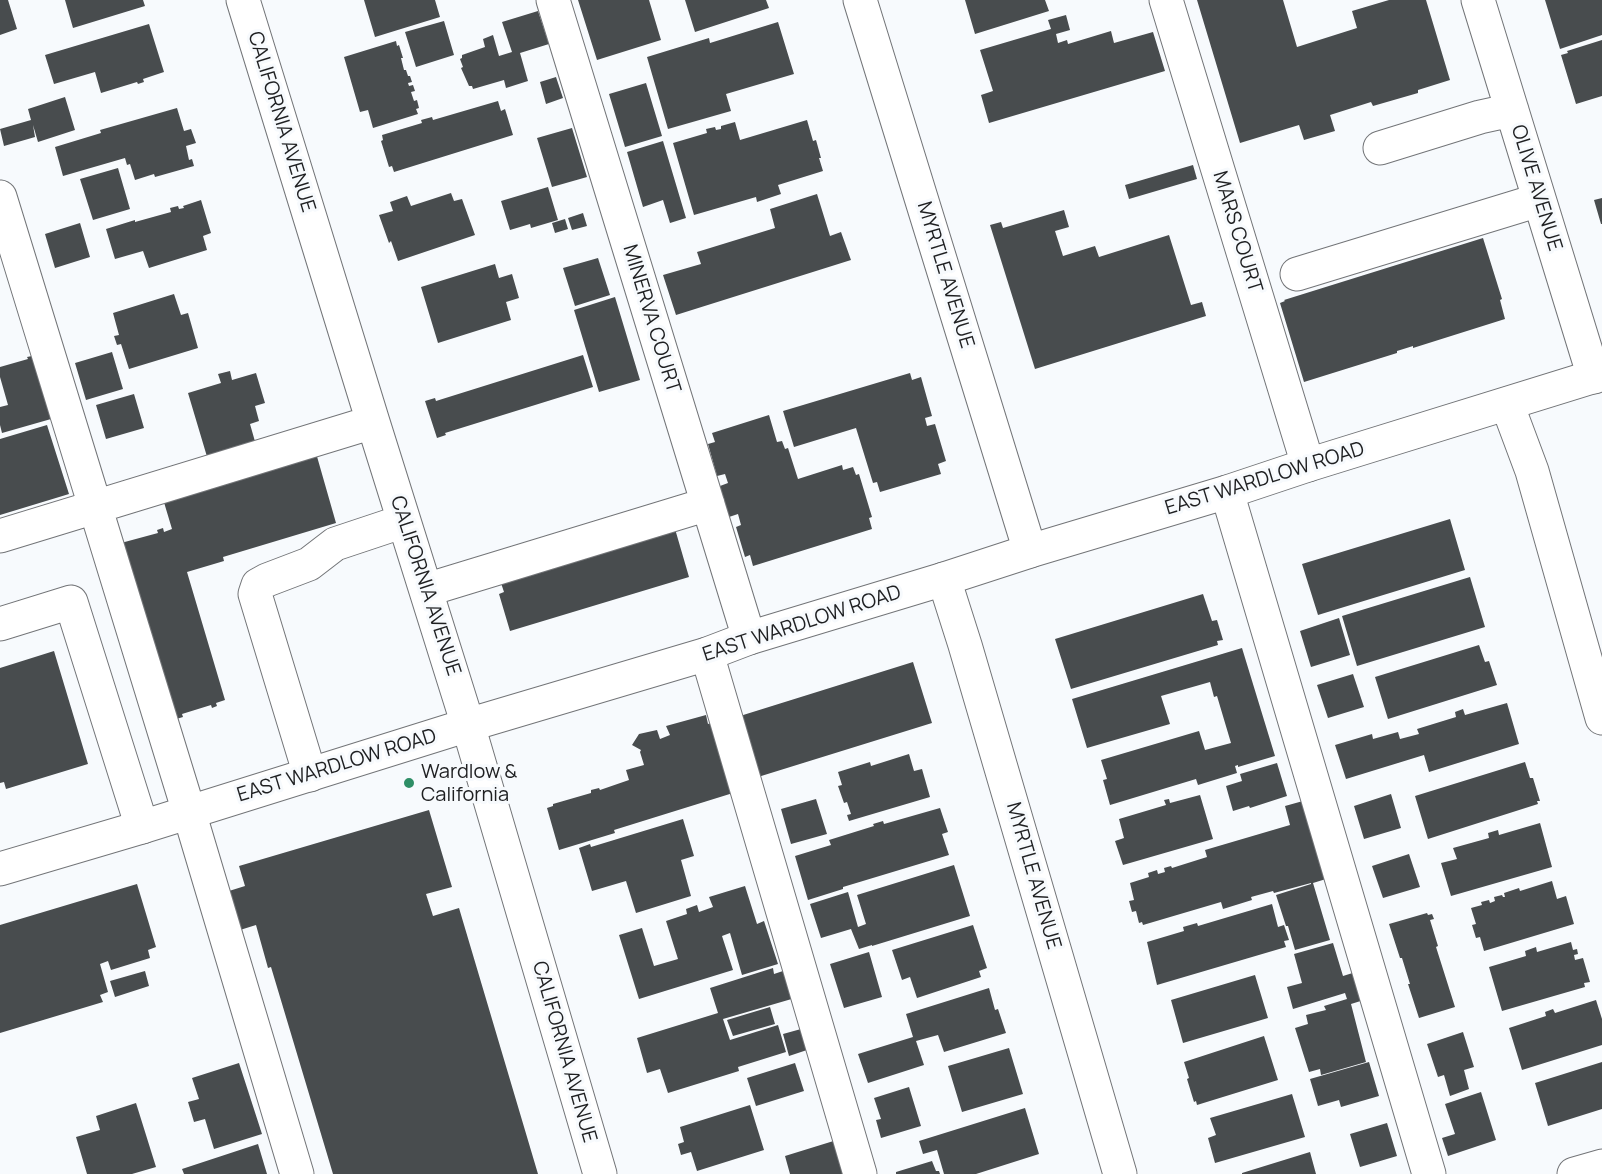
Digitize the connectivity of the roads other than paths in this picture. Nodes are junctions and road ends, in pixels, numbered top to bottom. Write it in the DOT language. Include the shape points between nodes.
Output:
graph roads {
  1 [pos="243,0"];
  2 [pos="553,0"];
  3 [pos="860,0"];
  4 [pos="1166,0"];
  5 [pos="1478,0"];
  6 [pos="1512,110"];
  7 [pos="1380,148"];
  8 [pos="0,197"];
  9 [pos="1539,200"];
  10 [pos="1297,274"];
  11 [pos="1598,375"];
  12 [pos="1507,404"];
  13 [pos="373,422"];
  14 [pos="1308,465"];
  15 [pos="1227,492"];
  16 [pos="708,504"];
  17 [pos="94,507"];
  18 [pos="404,521"];
  19 [pos="0,536"];
  20 [pos="1030,551"];
  21 [pos="944,579"];
  22 [pos="426,590"];
  23 [pos="0,624"];
  24 [pos="749,638"];
  25 [pos="707,654"];
  26 [pos="1602,718"];
  27 [pos="468,725"];
  28 [pos="310,775"];
  29 [pos="189,812"];
  30 [pos="142,827"];
  31 [pos="0,869"];
  32 [pos="1602,1166"];
  33 [pos="297,1174"];
  34 [pos="600,1174"];
  35 [pos="860,1174"];
  36 [pos="1120,1174"];
  37 [pos="1429,1174"];
  38 [pos="1574,1174"];
  1 -- 13 [label="street, CALIFORNIA AVENUE"];
  2 -- 16 [label="street, MINERVA COURT"];
  3 -- 20 [label="street, MYRTLE AVENUE"];
  4 -- 14 [label="street, MARS COURT"];
  5 -- 6 [label="street, OLIVE AVENUE"];
  6 -- 7 [label="street"];
  6 -- 9 [label="street, OLIVE AVENUE"];
  8 -- 17 [label="street"];
  9 -- 10 [label="street"];
  9 -- 11 [label="street, OLIVE AVENUE"];
  11 -- 12 [label="street, EAST WARDLOW ROAD"];
  12 -- 14 [label="street, EAST WARDLOW ROAD"];
  12 -- 26 [label="street" via="1532,471"];
  13 -- 17 [label="street"];
  13 -- 18 [label="street, CALIFORNIA AVENUE"];
  14 -- 15 [label="street, EAST WARDLOW ROAD"];
  15 -- 20 [label="street, EAST WARDLOW ROAD"];
  15 -- 37 [label="street"];
  16 -- 22 [label="street"];
  16 -- 24 [label="street, MINERVA COURT"];
  17 -- 19 [label="street"];
  17 -- 29 [label="street"];
  18 -- 22 [label="street, CALIFORNIA AVENUE"];
  18 -- 28 [label="street" via="335,544 309,564 258,585 255,594"];
  20 -- 21 [label="street, EAST WARDLOW ROAD"];
  21 -- 24 [label="street, EAST WARDLOW ROAD"];
  21 -- 36 [label="street, MYRTLE AVENUE"];
  22 -- 27 [label="street, CALIFORNIA AVENUE"];
  23 -- 30 [label="street" via="72,602"];
  24 -- 25 [label="street, EAST WARDLOW ROAD"];
  25 -- 27 [label="street, EAST WARDLOW ROAD"];
  25 -- 35 [label="street"];
  27 -- 28 [label="street, EAST WARDLOW ROAD"];
  27 -- 34 [label="street, CALIFORNIA AVENUE"];
  28 -- 29 [label="street, EAST WARDLOW ROAD"];
  29 -- 30 [label="street, EAST WARDLOW ROAD"];
  29 -- 33 [label="street"];
  30 -- 31 [label="street, EAST WARDLOW ROAD"];
  32 -- 38 [label="street"];
}
